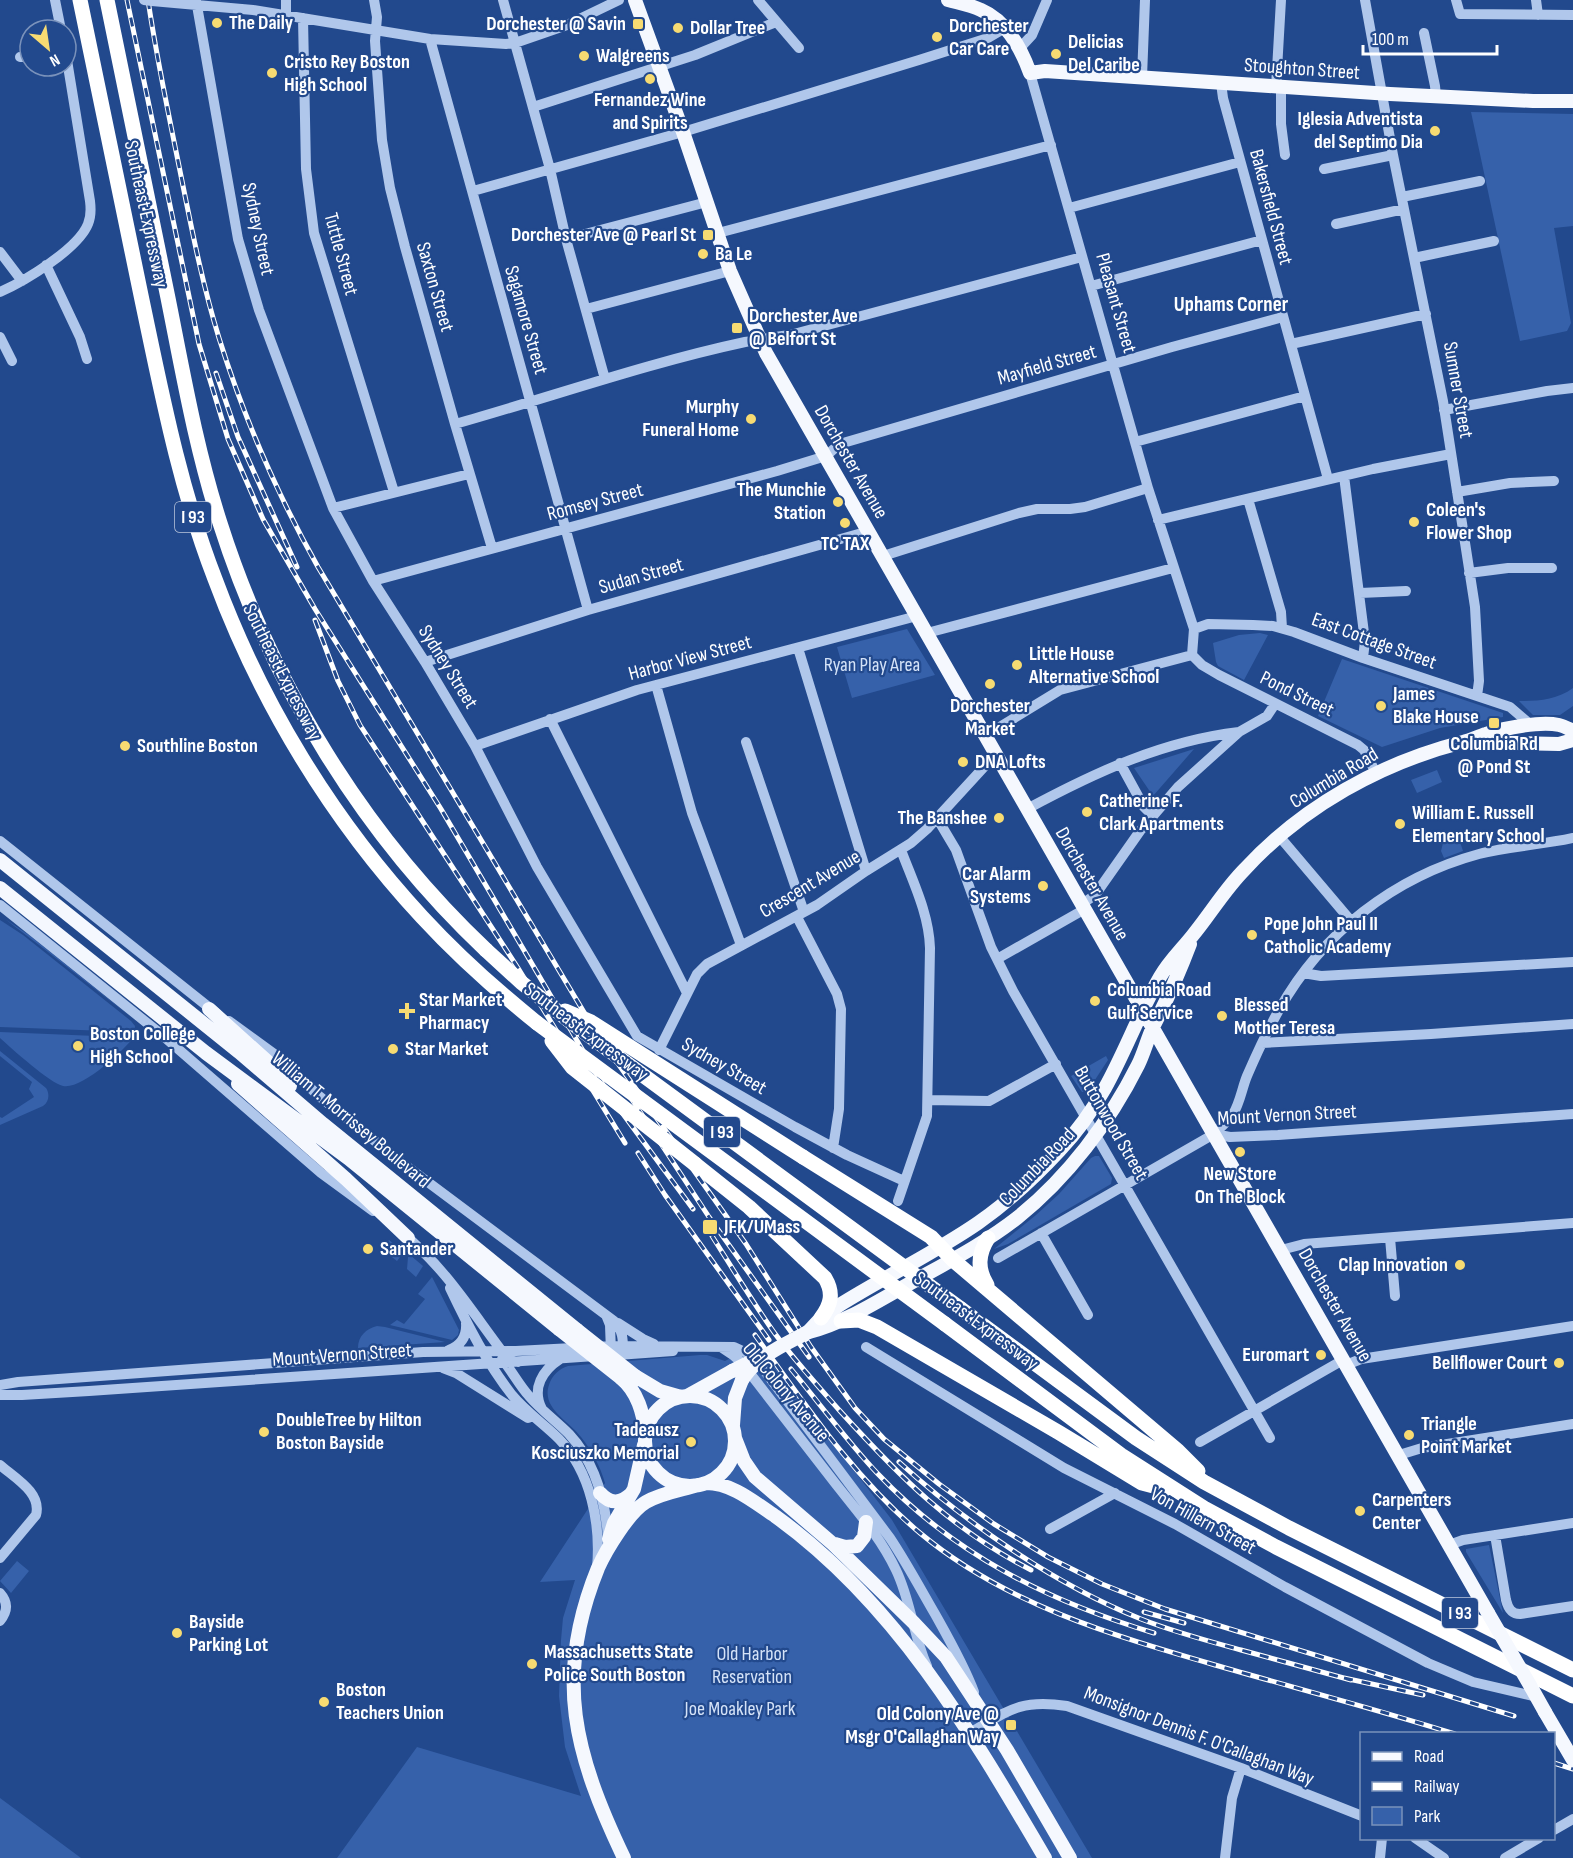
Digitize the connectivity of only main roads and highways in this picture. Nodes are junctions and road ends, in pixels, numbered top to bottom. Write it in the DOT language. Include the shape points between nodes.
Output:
graph roads {
  1 [pos="80,0"];
  2 [pos="107,0"];
  3 [pos="635,0"];
  4 [pos="948,0"];
  5 [pos="977,4"];
  6 [pos="1030,73"];
  7 [pos="1573,101"];
  8 [pos="1573,731"];
  9 [pos="1573,740"];
  10 [pos="1467,742"];
  11 [pos="0,860"];
  12 [pos="0,888"];
  13 [pos="1194,934"];
  14 [pos="547,1004"];
  15 [pos="209,1009"];
  16 [pos="1142,1010"];
  17 [pos="537,1023"];
  18 [pos="1153,1028"];
  19 [pos="206,1053"];
  20 [pos="1167,1054"];
  21 [pos="1139,1063"];
  22 [pos="323,1124"];
  23 [pos="408,1238"];
  24 [pos="988,1238"];
  25 [pos="941,1246"];
  26 [pos="954,1260"];
  27 [pos="995,1294"];
  28 [pos="821,1318"];
  29 [pos="841,1321"];
  30 [pos="808,1332"];
  31 [pos="737,1375"];
  32 [pos="685,1397"];
  33 [pos="735,1434"];
  34 [pos="646,1436"];
  35 [pos="702,1484"];
  36 [pos="1217,1490"];
  37 [pos="1177,1491"];
  38 [pos="600,1493"];
  39 [pos="632,1493"];
  40 [pos="866,1522"];
  41 [pos="833,1544"];
  42 [pos="608,1547"];
  43 [pos="1573,1670"];
  44 [pos="1573,1696"];
  45 [pos="1573,1760"];
  46 [pos="624,1858"];
  47 [pos="1045,1858"];
  48 [pos="1070,1858"];
  1 -- 17 [label="highway, Southeast Expressway / I 93" via="174,449 197,529 226,608 267,696 324,792 361,844 438,934"];
  2 -- 14 [label="highway, Southeast Expressway / I 93, bridge" via="199,446 244,590 286,682 352,792 450,915"];
  3 -- 16 [label="main road, Dorchester Avenue" via="730,271 759,339"];
  4 -- 5 [label="main road, Pleasant Street"];
  5 -- 6 [label="main road, Pleasant Street" via="1005,28 1020,48"];
  6 -- 7 [label="main road, Stoughton Street"];
  8 -- 10 [label="main road, Columbia Road" via="1560,725 1531,725 1503,729"];
  9 -- 10 [label="main road, Columbia Road" via="1559,744"];
  10 -- 13 [label="main road, Columbia Road" via="1431,750 1376,773 1316,808 1239,875"];
  11 -- 22 [label="main road, William T. Morrissey Boulevard"];
  12 -- 19 [label="main road, William T. Morrissey Boulevard"];
  13 -- 16 [label="main road, Columbia Road" via="1166,968"];
  13 -- 18 [label="main road, Columbia Road"];
  14 -- 25 [label="highway, bridge" via="591,1022"];
  14 -- 36 [label="highway, Southeast Expressway / I 93, bridge" via="1136,1438"];
  15 -- 22 [label="main road" via="269,1063"];
  16 -- 18 [label="main road, Dorchester Avenue"];
  16 -- 25 [label="main road, Columbia Road" via="1114,1072 1087,1117 1015,1195"];
  17 -- 28 [label="highway, bridge" via="572,1067 734,1194 827,1282 830,1299"];
  17 -- 37 [label="highway, Southeast Expressway / I 93, bridge" via="1095,1436"];
  18 -- 20 [label="main road, Dorchester Avenue"];
  18 -- 21 [label="main road, Columbia Road"];
  19 -- 23 [label="main road"];
  19 -- 34 [label="main road, William T. Morrissey Boulevard, bridge" via="335,1148 621,1378 636,1396"];
  20 -- 21 [label="main road"];
  20 -- 45 [label="main road, Dorchester Avenue, bridge"];
  21 -- 24 [label="main road, Columbia Road" via="1077,1159 1041,1196"];
  22 -- 32 [label="main road, William T. Morrissey Boulevard, bridge" via="635,1376 664,1394"];
  24 -- 26 [label="main road, Columbia Road"];
  24 -- 27 [label="highway" via="979,1266"];
  25 -- 26 [label="highway"];
  25 -- 28 [label="main road, Columbia Road"];
  26 -- 27 [label="highway"];
  26 -- 29 [label="main road, Columbia Road"];
  27 -- 36 [label="highway" via="1178,1451"];
  28 -- 30 [label="main road, Columbia Road"];
  29 -- 30 [label="main road, Columbia Road"];
  29 -- 37 [label="highway" via="859,1320 877,1327 1142,1483"];
  30 -- 31 [label="main road, Columbia Road, bridge"];
  31 -- 32 [label="main road, Columbia Road"];
  31 -- 33 [label="main road"];
  32 -- 33 [label="main road" via="717,1405"];
  32 -- 34 [label="main road" via="659,1409"];
  33 -- 35 [label="main road" via="728,1466"];
  33 -- 41 [label="main road" via="744,1461 755,1477"];
  34 -- 35 [label="main road" via="649,1458 658,1473 676,1484"];
  34 -- 39 [label="main road"];
  35 -- 42 [label="main road" via="642,1504"];
  35 -- 47 [label="main road, Old Colony Avenue" via="719,1485 746,1497 809,1543 877,1609 909,1646 970,1732"];
  36 -- 43 [label="highway, Southeast Expressway / I 93"];
  37 -- 44 [label="highway, Southeast Expressway / I 93" via="1262,1539"];
  38 -- 39 [label="main road" via="618,1502"];
  39 -- 42 [label="main road" via="614,1523"];
  40 -- 41 [label="main road" via="864,1537 857,1546"];
  41 -- 48 [label="main road, Old Colony Avenue" via="946,1658"];
  42 -- 46 [label="main road" via="581,1615 575,1643 575,1712 587,1769"];
}
